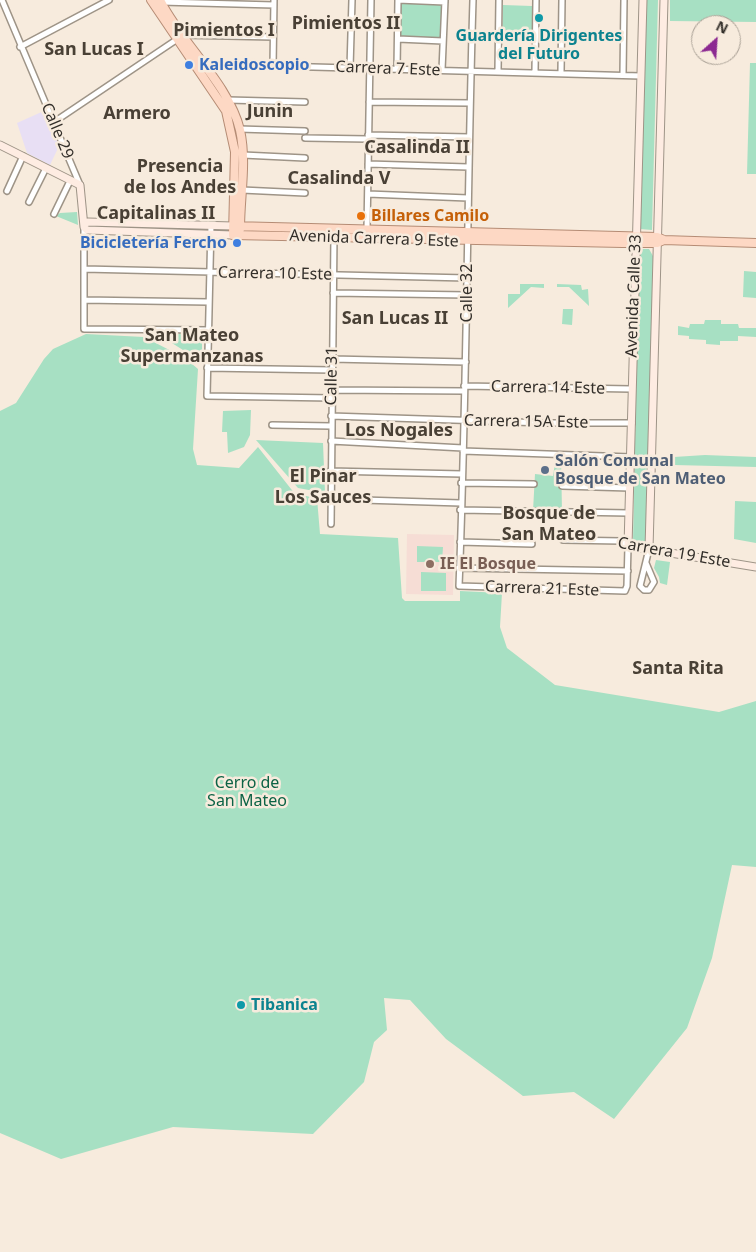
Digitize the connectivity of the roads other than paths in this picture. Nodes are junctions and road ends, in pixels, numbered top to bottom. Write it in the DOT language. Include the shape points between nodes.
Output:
graph roads {
  1 [pos="2,0"];
  2 [pos="109,0"];
  3 [pos="151,0"];
  4 [pos="352,0"];
  5 [pos="371,0"];
  6 [pos="398,0"];
  7 [pos="473,0"];
  8 [pos="499,0"];
  9 [pos="536,0"];
  10 [pos="562,0"];
  11 [pos="624,0"];
  12 [pos="643,0"];
  13 [pos="664,0"];
  14 [pos="160,1"];
  15 [pos="445,1"];
  16 [pos="274,2"];
  17 [pos="178,37"];
  18 [pos="273,37"];
  19 [pos="398,39"];
  20 [pos="444,41"];
  21 [pos="20,47"];
  22 [pos="198,64"];
  23 [pos="273,66"];
  24 [pos="350,68"];
  25 [pos="370,68"];
  26 [pos="397,69"];
  27 [pos="442,70"];
  28 [pos="471,71"];
  29 [pos="498,71"];
  30 [pos="535,72"];
  31 [pos="560,72"];
  32 [pos="623,75"];
  33 [pos="641,76"];
  34 [pos="228,100"];
  35 [pos="305,102"];
  36 [pos="369,102"];
  37 [pos="470,103"];
  38 [pos="54,122"];
  39 [pos="240,129"];
  40 [pos="305,131"];
  41 [pos="368,137"];
  42 [pos="469,137"];
  43 [pos="305,138"];
  44 [pos="0,145"];
  45 [pos="243,155"];
  46 [pos="23,156"];
  47 [pos="305,158"];
  48 [pos="368,164"];
  49 [pos="468,167"];
  50 [pos="46,168"];
  51 [pos="70,180"];
  52 [pos="80,185"];
  53 [pos="242,190"];
  54 [pos="6,191"];
  55 [pos="305,192"];
  56 [pos="368,194"];
  57 [pos="468,198"];
  58 [pos="29,202"];
  59 [pos="54,214"];
  60 [pos="211,225"];
  61 [pos="84,226"];
  62 [pos="334,228"];
  63 [pos="367,229"];
  64 [pos="237,230"];
  65 [pos="467,232"];
  66 [pos="211,234"];
  67 [pos="334,238"];
  68 [pos="636,240"];
  69 [pos="659,240"];
  70 [pos="467,241"];
  71 [pos="756,243"];
  72 [pos="84,269"];
  73 [pos="210,273"];
  74 [pos="333,275"];
  75 [pos="466,278"];
  76 [pos="333,293"];
  77 [pos="467,295"];
  78 [pos="84,300"];
  79 [pos="208,302"];
  80 [pos="208,330"];
  81 [pos="332,359"];
  82 [pos="466,362"];
  83 [pos="207,368"];
  84 [pos="332,370"];
  85 [pos="464,389"];
  86 [pos="631,389"];
  87 [pos="332,390"];
  88 [pos="332,398"];
  89 [pos="331,416"];
  90 [pos="463,420"];
  91 [pos="632,423"];
  92 [pos="272,425"];
  93 [pos="331,426"];
  94 [pos="331,441"];
  95 [pos="463,449"];
  96 [pos="631,457"];
  97 [pos="330,471"];
  98 [pos="462,474"];
  99 [pos="461,483"];
  100 [pos="534,484"];
  101 [pos="562,486"];
  102 [pos="630,488"];
  103 [pos="330,499"];
  104 [pos="460,503"];
  105 [pos="460,510"];
  106 [pos="629,513"];
  107 [pos="331,524"];
  108 [pos="563,540"];
  109 [pos="460,542"];
  110 [pos="532,544"];
  111 [pos="628,546"];
  112 [pos="649,549"];
  113 [pos="646,563"];
  114 [pos="756,567"];
  115 [pos="459,568"];
  116 [pos="628,571"];
  117 [pos="459,586"];
  118 [pos="625,591"];
  1 -- 21 [label="street, Calle 29"];
  2 -- 21 [label="street"];
  3 -- 17 [label="main road"];
  4 -- 24 [label="street"];
  5 -- 25 [label="street"];
  6 -- 15 [label="street"];
  6 -- 19 [label="street"];
  7 -- 28 [label="street, Calle 32"];
  8 -- 29 [label="street"];
  9 -- 30 [label="street"];
  10 -- 31 [label="street"];
  11 -- 32 [label="street"];
  12 -- 33 [label="street, Avenida Calle 33"];
  13 -- 69 [label="street, Avenida Calle 33"];
  14 -- 16 [label="street"];
  14 -- 17 [label="main road"];
  15 -- 20 [label="street"];
  16 -- 18 [label="street"];
  17 -- 18 [label="street"];
  17 -- 22 [label="main road"];
  17 -- 38 [label="street"];
  18 -- 23 [label="street"];
  19 -- 20 [label="street"];
  19 -- 26 [label="street"];
  20 -- 27 [label="street"];
  21 -- 38 [label="street, Calle 29"];
  22 -- 23 [label="street, Carrera 7 Este"];
  22 -- 34 [label="main road"];
  22 -- 64 [label="main road" via="226,111 230,124 235,152"];
  23 -- 24 [label="street, Carrera 7 Este"];
  24 -- 25 [label="street, Carrera 7 Este"];
  25 -- 26 [label="street, Carrera 7 Este"];
  25 -- 36 [label="street"];
  26 -- 27 [label="street, Carrera 7 Este"];
  27 -- 28 [label="street, Carrera 7 Este"];
  28 -- 29 [label="street, Carrera 7 Este"];
  28 -- 37 [label="street, Calle 32"];
  29 -- 30 [label="street, Carrera 7 Este"];
  30 -- 31 [label="street, Carrera 7 Este"];
  31 -- 32 [label="street, Carrera 7 Este"];
  32 -- 33 [label="street, Carrera 7 Este"];
  33 -- 68 [label="street, Avenida Calle 33"];
  34 -- 35 [label="street"];
  34 -- 39 [label="main road"];
  36 -- 37 [label="street"];
  36 -- 41 [label="street"];
  37 -- 42 [label="street, Calle 32"];
  38 -- 52 [label="street, Calle 29"];
  39 -- 40 [label="street"];
  39 -- 45 [label="main road"];
  41 -- 42 [label="street"];
  41 -- 43 [label="street"];
  41 -- 48 [label="street"];
  42 -- 49 [label="street, Calle 32"];
  44 -- 46 [label="street"];
  45 -- 47 [label="street"];
  45 -- 53 [label="main road"];
  46 -- 50 [label="street"];
  46 -- 54 [label="street"];
  48 -- 49 [label="street"];
  48 -- 56 [label="street"];
  49 -- 57 [label="street, Calle 32"];
  50 -- 51 [label="street"];
  50 -- 58 [label="street"];
  51 -- 52 [label="street"];
  51 -- 59 [label="street"];
  52 -- 61 [label="street, Calle 29"];
  53 -- 55 [label="street"];
  53 -- 64 [label="main road"];
  56 -- 57 [label="street"];
  56 -- 63 [label="street"];
  57 -- 65 [label="street, Calle 32"];
  60 -- 61 [label="street, Avenida Carrera 9 Este" via="88,222"];
  60 -- 64 [label="street, Avenida Carrera 9 Este"];
  60 -- 66 [label="street"];
  61 -- 66 [label="street, Avenida Carrera 9 Este" via="92,231"];
  61 -- 72 [label="street, Calle 29"];
  62 -- 63 [label="main road, Avenida Carrera 9 Este"];
  62 -- 64 [label="main road, Avenida Carrera 9 Este"];
  62 -- 67 [label="street, Calle 31"];
  63 -- 65 [label="main road, Avenida Carrera 9 Este"];
  64 -- 66 [label="street, Avenida Carrera 9 Este"];
  64 -- 67 [label="main road, Avenida Carrera 9 Este"];
  65 -- 68 [label="main road, Avenida Carrera 9 Este"];
  65 -- 70 [label="street, Calle 32"];
  66 -- 73 [label="street"];
  67 -- 70 [label="main road, Avenida Carrera 9 Este"];
  67 -- 74 [label="street, Calle 31"];
  68 -- 69 [label="main road, Avenida Carrera 9 Este"];
  68 -- 70 [label="main road, Avenida Carrera 9 Este"];
  68 -- 86 [label="street, Avenida Calle 33"];
  69 -- 71 [label="main road, Avenida Carrera 9 Este"];
  69 -- 112 [label="street, Avenida Calle 33"];
  70 -- 75 [label="street, Calle 32"];
  72 -- 73 [label="street, Carrera 10 Este"];
  72 -- 78 [label="street, Calle 29"];
  73 -- 74 [label="street, Carrera 10 Este"];
  73 -- 79 [label="street"];
  74 -- 75 [label="street, Carrera 10 Este"];
  74 -- 76 [label="street, Calle 31"];
  75 -- 77 [label="street, Calle 32"];
  76 -- 77 [label="street"];
  76 -- 81 [label="street, Calle 31"];
  77 -- 82 [label="street, Calle 32"];
  78 -- 79 [label="street"];
  78 -- 80 [label="street, Calle 29" via="84,329"];
  79 -- 80 [label="street"];
  80 -- 83 [label="street"];
  81 -- 82 [label="street"];
  81 -- 84 [label="street, Calle 31"];
  82 -- 85 [label="street, Calle 32"];
  83 -- 84 [label="street"];
  83 -- 88 [label="street" via="207,396"];
  84 -- 87 [label="street, Calle 31"];
  85 -- 86 [label="street, Carrera 14 Este"];
  85 -- 87 [label="street, Carrera 14 Este"];
  85 -- 90 [label="street, Calle 32"];
  86 -- 91 [label="street, Avenida Calle 33"];
  87 -- 88 [label="street, Calle 31"];
  88 -- 89 [label="street, Calle 31"];
  89 -- 90 [label="street, Carrera 15A Este"];
  89 -- 93 [label="street, Calle 31"];
  90 -- 91 [label="street, Carrera 15A Este"];
  90 -- 95 [label="street, Calle 32"];
  91 -- 96 [label="street, Avenida Calle 33"];
  92 -- 93 [label="street"];
  93 -- 94 [label="street, Calle 31"];
  94 -- 95 [label="street"];
  94 -- 97 [label="street, Calle 31"];
  95 -- 96 [label="street"];
  95 -- 98 [label="street, Calle 32"];
  96 -- 102 [label="street, Avenida Calle 33"];
  97 -- 98 [label="street"];
  97 -- 103 [label="street, Calle 31"];
  98 -- 99 [label="street, Calle 32"];
  99 -- 100 [label="street"];
  99 -- 104 [label="street, Calle 32"];
  101 -- 102 [label="street"];
  102 -- 106 [label="street, Avenida Calle 33"];
  103 -- 104 [label="street"];
  103 -- 107 [label="street, Calle 31"];
  104 -- 105 [label="street, Calle 32"];
  105 -- 106 [label="street"];
  105 -- 109 [label="street, Calle 32"];
  106 -- 111 [label="street, Avenida Calle 33"];
  108 -- 111 [label="street, Carrera 19 Este" via="621,542"];
  109 -- 110 [label="street"];
  109 -- 115 [label="street, Calle 32"];
  111 -- 112 [label="street, Carrera 19 Este"];
  111 -- 116 [label="street, Avenida Calle 33"];
  112 -- 113 [label="street"];
  112 -- 114 [label="street, Carrera 19 Este"];
  113 -- 113 [label="street" via="640,586 649,590 654,582"];
  115 -- 116 [label="street"];
  115 -- 117 [label="street, Calle 32"];
  116 -- 118 [label="street, Avenida Calle 33"];
  117 -- 118 [label="street, Carrera 21 Este"];
}
